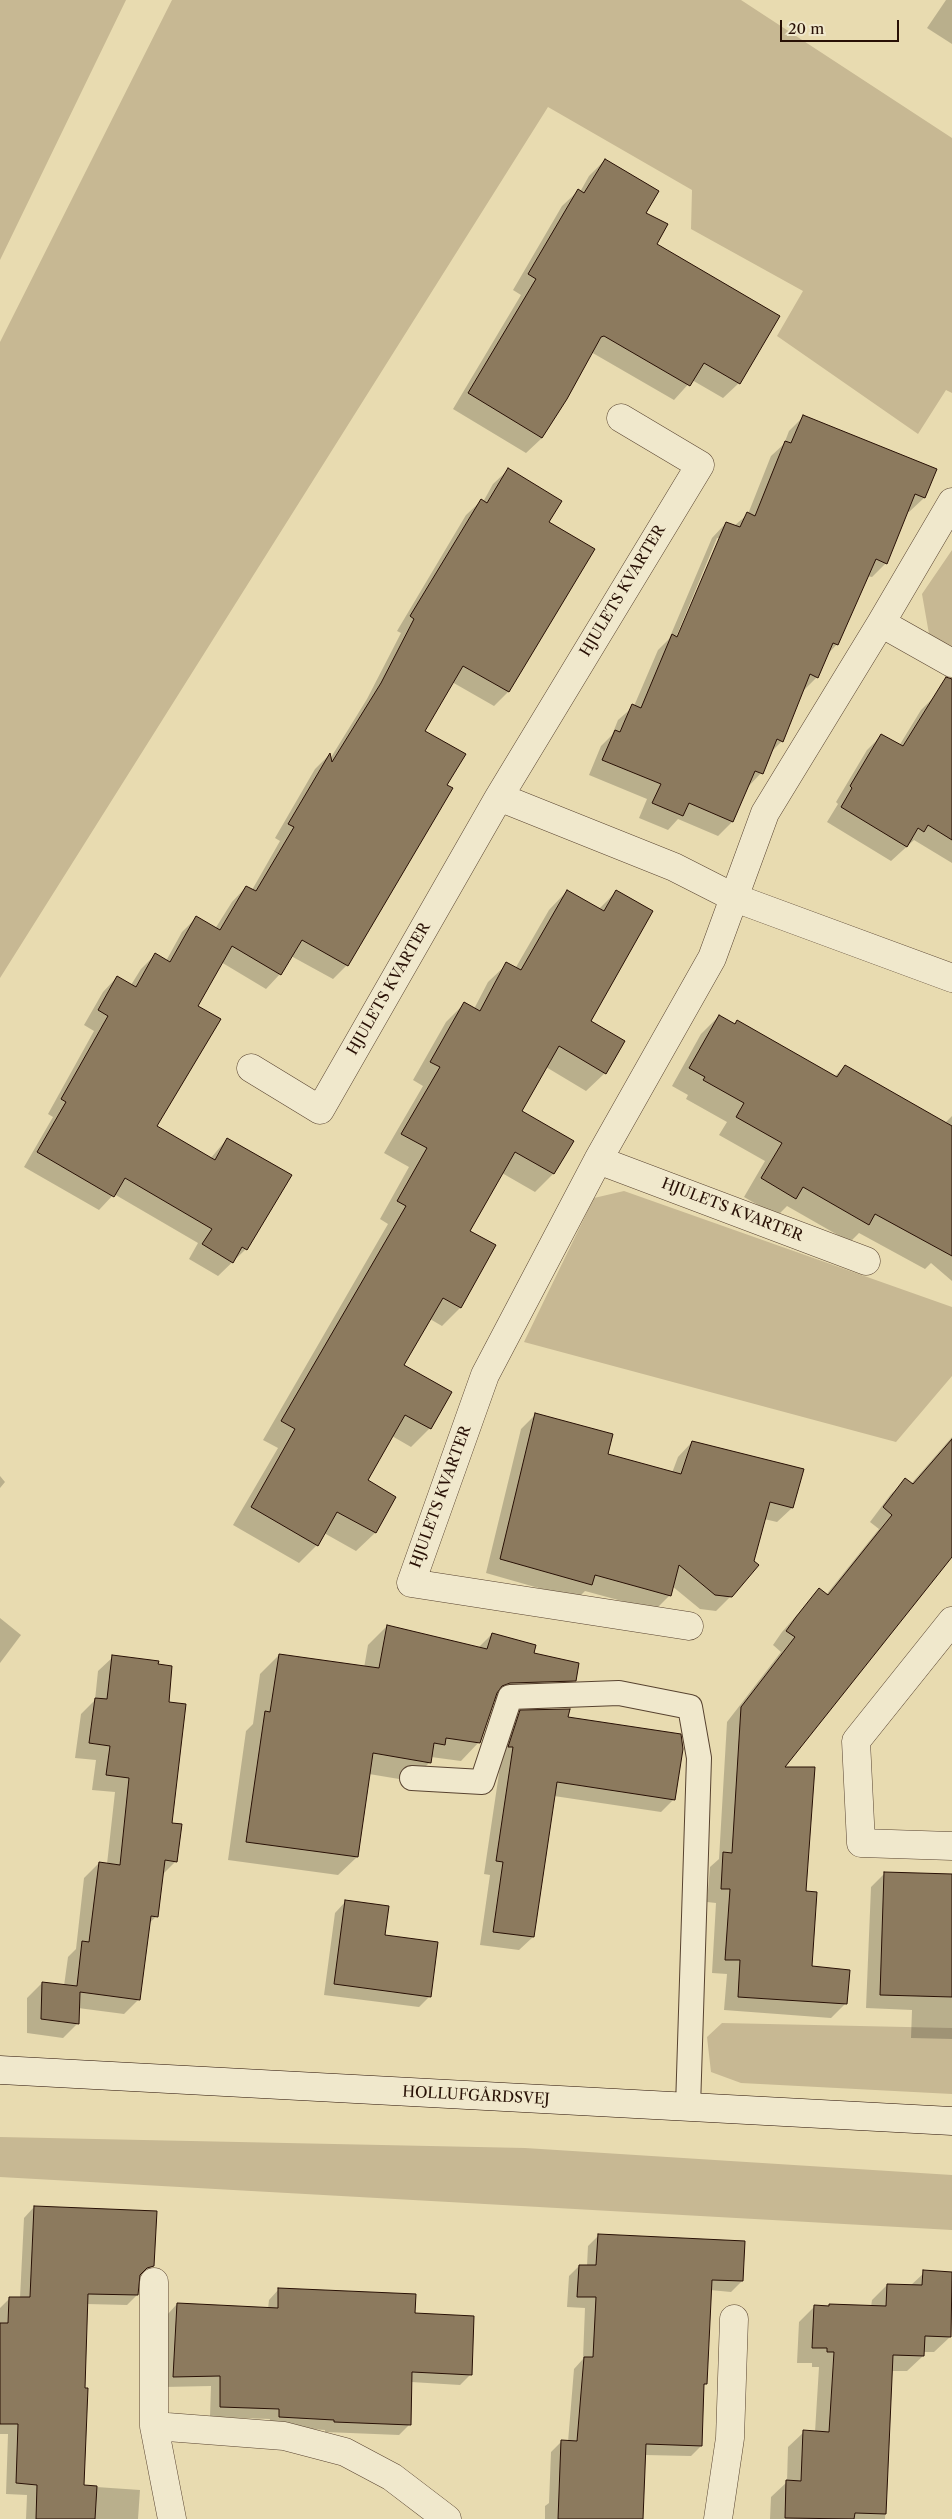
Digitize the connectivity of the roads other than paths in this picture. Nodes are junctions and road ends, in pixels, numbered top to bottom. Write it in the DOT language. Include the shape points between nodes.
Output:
graph roads {
  1 [pos="620,418"];
  2 [pos="952,502"];
  3 [pos="882,623"];
  4 [pos="952,663"];
  5 [pos="498,797"];
  6 [pos="735,898"];
  7 [pos="952,978"];
  8 [pos="251,1068"];
  9 [pos="598,1160"];
  10 [pos="866,1261"];
  11 [pos="952,1621"];
  12 [pos="689,1626"];
  13 [pos="412,1778"];
  14 [pos="952,1846"];
  15 [pos="0,2070"];
  16 [pos="688,2107"];
  17 [pos="952,2121"];
  18 [pos="154,2282"];
  19 [pos="734,2319"];
  20 [pos="154,2426"];
  21 [pos="172,2519"];
  22 [pos="447,2519"];
  23 [pos="718,2519"];
  1 -- 5 [label="street, HJULETS KVARTER" via="700,464"];
  2 -- 3 [label="street, HJULETS KVARTER"];
  3 -- 4 [label="street"];
  3 -- 6 [label="street, HJULETS KVARTER" via="765,813"];
  5 -- 6 [label="street" via="674,868"];
  5 -- 8 [label="street, HJULETS KVARTER" via="320,1110"];
  6 -- 7 [label="street"];
  6 -- 9 [label="street, HJULETS KVARTER" via="712,958"];
  9 -- 10 [label="street, HJULETS KVARTER"];
  9 -- 12 [label="street, HJULETS KVARTER" via="485,1375 411,1583"];
  11 -- 14 [label="street" via="856,1741 860,1842"];
  13 -- 16 [label="lane" via="482,1782 510,1697 618,1693 690,1707 699,1758"];
  15 -- 16 [label="street, HOLLUFGÅRDSVEJ"];
  16 -- 17 [label="street, HOLLUFGÅRDSVEJ"];
  18 -- 20 [label="street"];
  19 -- 23 [label="street" via="730,2438"];
  20 -- 21 [label="street"];
  20 -- 22 [label="street" via="284,2436 345,2452 392,2477"];
}
